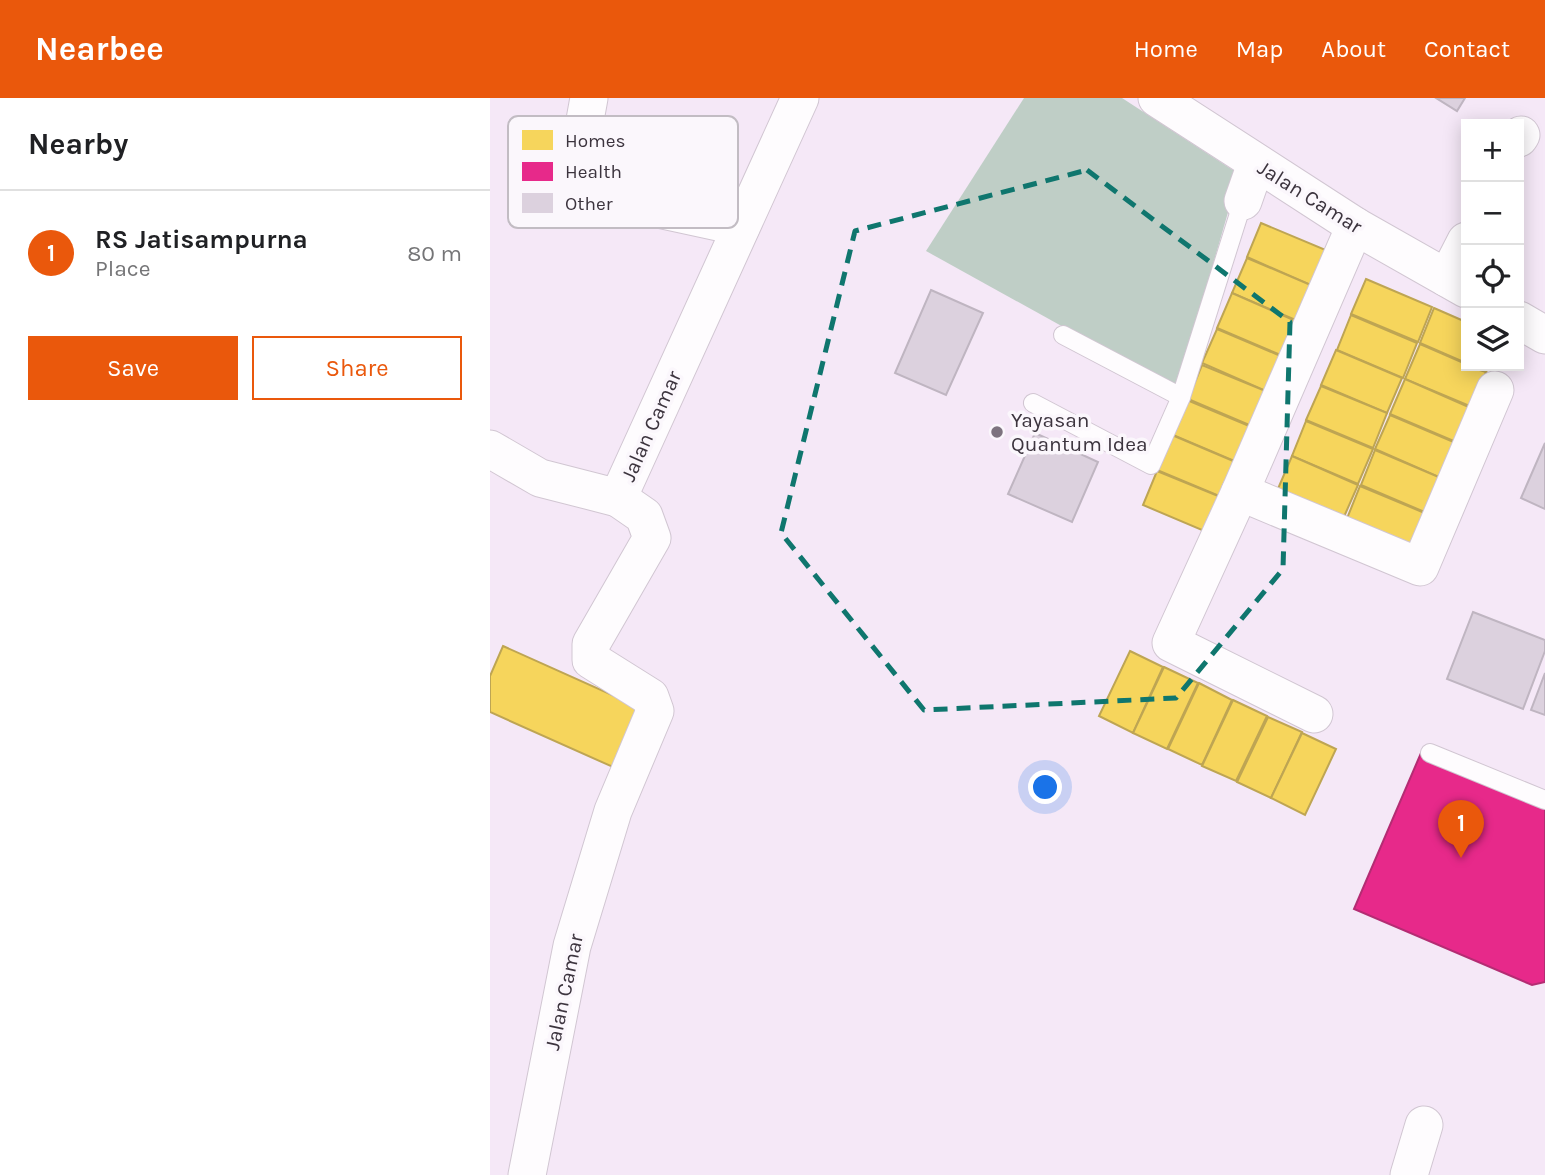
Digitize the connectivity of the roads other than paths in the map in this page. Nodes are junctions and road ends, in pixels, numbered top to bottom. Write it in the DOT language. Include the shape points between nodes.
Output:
graph roads {
  1 [pos="800,98"];
  2 [pos="1157,98"];
  3 [pos="1256,164"];
  4 [pos="1243,201"];
  5 [pos="738,226"];
  6 [pos="1355,226"];
  7 [pos="741,227"];
  8 [pos="1465,245"];
  9 [pos="1457,283"];
  10 [pos="1524,323"];
  11 [pos="1063,335"];
  12 [pos="1545,335"];
  13 [pos="1495,390"];
  14 [pos="1181,397"];
  15 [pos="1032,402"];
  16 [pos="490,449"];
  17 [pos="1240,492"];
  18 [pos="618,498"];
  19 [pos="1314,714"];
  20 [pos="1430,753"];
  21 [pos="1545,800"];
  22 [pos="1424,1125"];
  23 [pos="527,1175"];
  24 [pos="1409,1175"];
  1 -- 7 [label="street, Jalan Camar"];
  2 -- 3 [label="street, Jalan Camar"];
  3 -- 4 [label="street"];
  3 -- 6 [label="street, Jalan Camar"];
  4 -- 14 [label="lane"];
  5 -- 7 [label="street"];
  6 -- 9 [label="street, Jalan Camar"];
  6 -- 17 [label="street"];
  7 -- 18 [label="street, Jalan Camar"];
  8 -- 9 [label="street"];
  10 -- 12 [label="street"];
  11 -- 14 [label="lane"];
  13 -- 17 [label="street" via="1420,567"];
  14 -- 15 [label="lane" via="1151,465"];
  16 -- 18 [label="street, Jalan Camar" via="540,478"];
  17 -- 19 [label="street" via="1171,643"];
  18 -- 23 [label="street, Jalan Camar" via="644,516 652,538 591,644 591,660 650,697 655,711 613,811 572,946"];
  20 -- 21 [label="lane"];
  22 -- 24 [label="street"];
}
